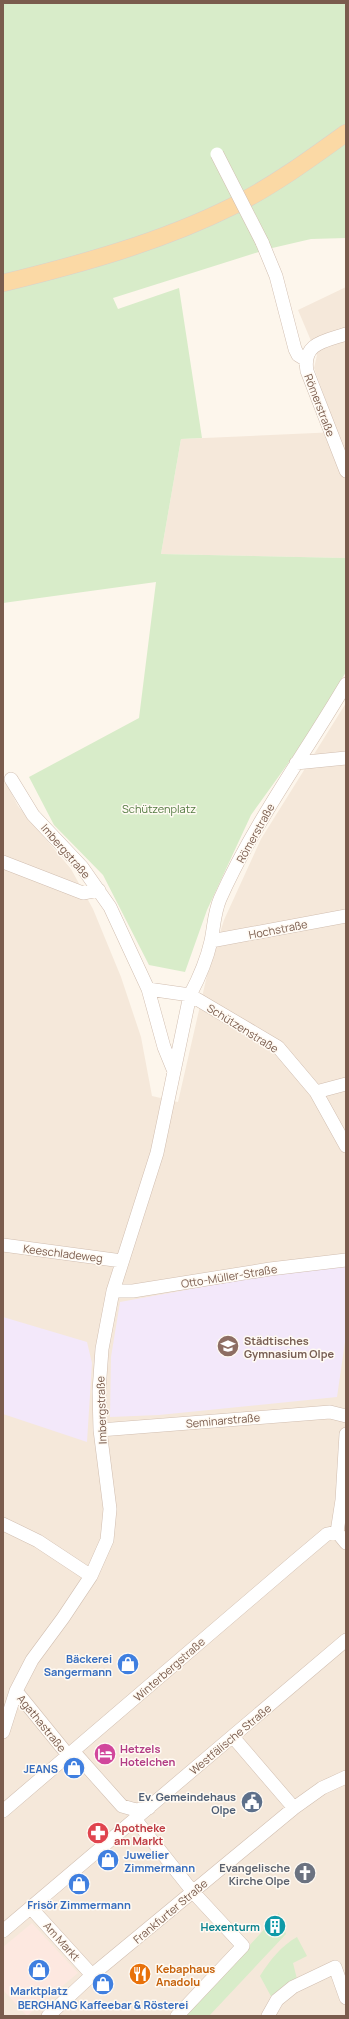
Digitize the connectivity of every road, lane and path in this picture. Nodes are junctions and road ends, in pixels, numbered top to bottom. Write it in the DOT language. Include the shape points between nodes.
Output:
graph roads {
  1 [pos="346,133"];
  2 [pos="217,154"];
  3 [pos="3,283"];
  4 [pos="346,334"];
  5 [pos="306,360"];
  6 [pos="346,471"];
  7 [pos="346,684"];
  8 [pos="346,758"];
  9 [pos="296,763"];
  10 [pos="11,779"];
  11 [pos="3,862"];
  12 [pos="99,890"];
  13 [pos="346,916"];
  14 [pos="211,941"];
  15 [pos="148,989"];
  16 [pos="190,995"];
  17 [pos="173,1069"];
  18 [pos="346,1084"];
  19 [pos="316,1092"];
  20 [pos="346,1146"];
  21 [pos="3,1245"];
  22 [pos="122,1260"];
  23 [pos="346,1260"];
  24 [pos="113,1291"];
  25 [pos="346,1416"];
  26 [pos="100,1430"];
  27 [pos="346,1434"];
  28 [pos="3,1524"];
  29 [pos="337,1532"];
  30 [pos="346,1543"];
  31 [pos="91,1576"];
  32 [pos="346,1640"];
  33 [pos="16,1691"];
  34 [pos="3,1732"];
  35 [pos="233,1737"];
  36 [pos="70,1753"];
  37 [pos="346,1777"];
  38 [pos="122,1806"];
  39 [pos="4,1807"];
  40 [pos="149,1808"];
  41 [pos="294,1808"];
  42 [pos="135,1819"];
  43 [pos="121,1831"];
  44 [pos="193,1892"];
  45 [pos="31,1908"];
  46 [pos="3,1931"];
  47 [pos="92,1975"];
  48 [pos="346,1998"];
  49 [pos="48,2016"];
  50 [pos="177,2016"];
  51 [pos="268,2016"];
  1 -- 3 [label="main road" via="295,169 234,206 165,235 110,254"];
  2 -- 5 [label="street, bridge" via="262,242 276,276 295,349 298,355"];
  4 -- 5 [label="street" via="315,345"];
  5 -- 6 [label="street, Römerstraße" via="307,371"];
  7 -- 9 [label="street, Römerstraße"];
  8 -- 9 [label="street"];
  9 -- 14 [label="street, Römerstraße" via="259,824 220,900 214,918"];
  10 -- 12 [label="street, Imbergstraße" via="33,815 82,867"];
  11 -- 12 [label="street" via="83,893"];
  12 -- 15 [label="street, Imbergstraße" via="110,907"];
  13 -- 14 [label="street, Hochstraße"];
  14 -- 16 [label="street, Römerstraße"];
  15 -- 16 [label="street"];
  15 -- 17 [label="street, Imbergstraße" via="164,1047"];
  16 -- 17 [label="street, Imbergstraße"];
  16 -- 19 [label="street, Schützenstraße" via="278,1047"];
  17 -- 22 [label="street, Imbergstraße" via="157,1153"];
  18 -- 19 [label="street"];
  19 -- 20 [label="street, Schützenstraße"];
  21 -- 22 [label="street, Keeschladeweg"];
  22 -- 24 [label="street, Imbergstraße"];
  23 -- 24 [label="street, Otto-Müller-Straße" via="132,1291"];
  24 -- 26 [label="street, Imbergstraße" via="100,1365"];
  25 -- 26 [label="street, Seminarstraße" via="330,1412"];
  26 -- 31 [label="street, Imbergstraße" via="110,1509 107,1540"];
  27 -- 29 [label="street" via="342,1500"];
  28 -- 31 [label="street" via="38,1541"];
  29 -- 30 [label="street"];
  29 -- 36 [label="street, Winterbergstraße" via="327,1534"];
  31 -- 33 [label="street, Imbergstraße" via="32,1660"];
  32 -- 35 [label="street, Westfälische Straße"];
  33 -- 34 [label="street, Imbergstraße"];
  33 -- 36 [label="street, Agathastraße"];
  35 -- 40 [label="street, Westfälische Straße"];
  35 -- 41 [label="street"];
  36 -- 38 [label="street, Agathastraße"];
  36 -- 39 [label="street, Winterbergstraße"];
  37 -- 41 [label="street, Frankfurter Straße" via="322,1788"];
  38 -- 40 [label="street" via="136,1810"];
  38 -- 43 [label="street" via="125,1818"];
  40 -- 42 [label="street, Westfälische Straße"];
  41 -- 44 [label="street, Frankfurter Straße"];
  42 -- 43 [label="street, Westfälische Straße"];
  42 -- 44 [label="street"];
  43 -- 45 [label="street, Westfälische Straße"];
  44 -- 47 [label="street, Frankfurter Straße"];
  44 -- 50 [label="street" via="243,1946"];
  45 -- 46 [label="street, Westfälische Straße"];
  45 -- 47 [label="street, Am Markt"];
  47 -- 49 [label="street, Frankfurter Straße"];
  48 -- 51 [label="street" via="335,1967 293,1986 277,2000"];
}
